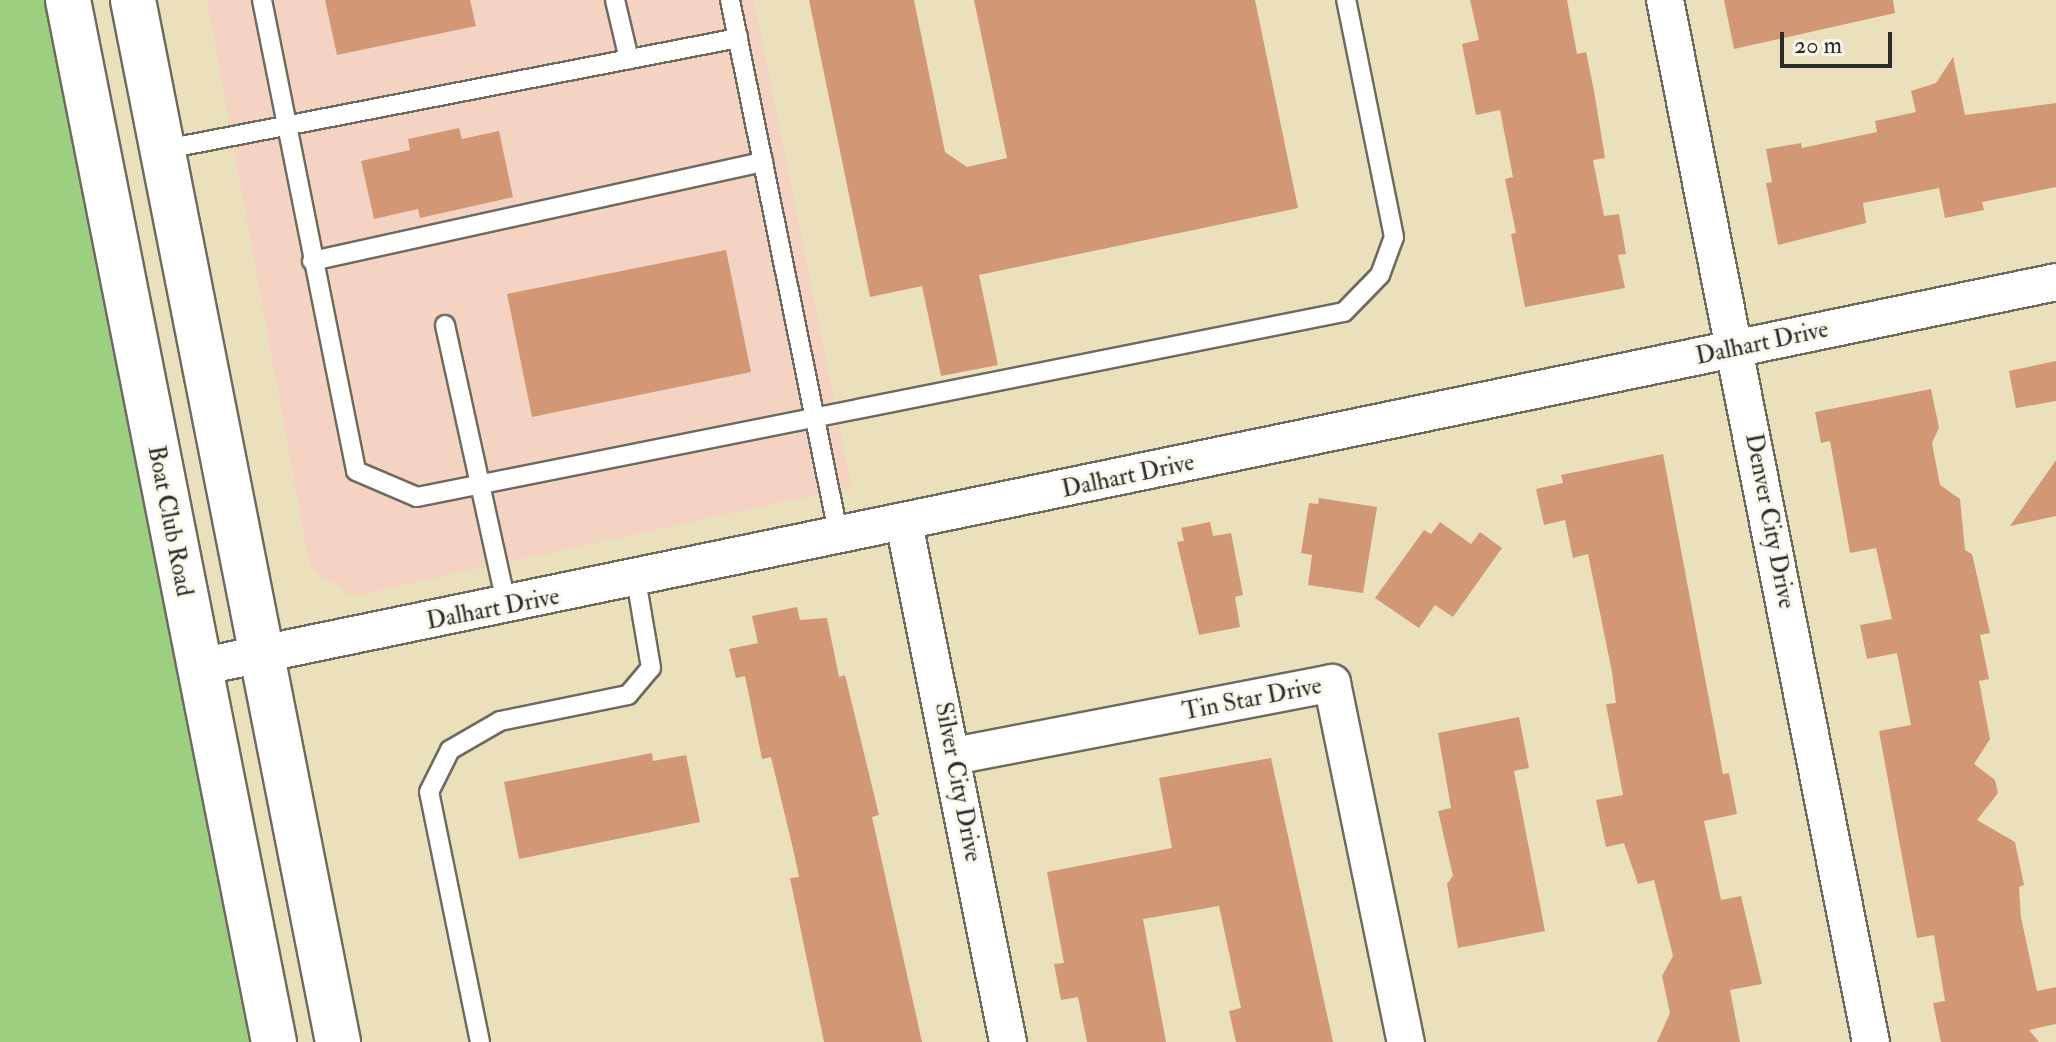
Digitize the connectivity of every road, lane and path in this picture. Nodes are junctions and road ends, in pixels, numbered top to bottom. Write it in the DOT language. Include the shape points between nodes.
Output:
graph roads {
  1 [pos="68,0"];
  2 [pos="133,0"];
  3 [pos="262,0"];
  4 [pos="615,0"];
  5 [pos="730,0"];
  6 [pos="1346,0"];
  7 [pos="1665,0"];
  8 [pos="738,38"];
  9 [pos="629,59"];
  10 [pos="284,126"];
  11 [pos="161,150"];
  12 [pos="763,162"];
  13 [pos="312,261"];
  14 [pos="2056,282"];
  15 [pos="445,325"];
  16 [pos="1736,349"];
  17 [pos="815,418"];
  18 [pos="485,486"];
  19 [pos="904,523"];
  20 [pos="839,537"];
  21 [pos="636,579"];
  22 [pos="507,606"];
  23 [pos="261,655"];
  24 [pos="199,667"];
  25 [pos="954,756"];
  26 [pos="274,1042"];
  27 [pos="338,1042"];
  28 [pos="480,1042"];
  29 [pos="1008,1042"];
  30 [pos="1406,1042"];
  31 [pos="1871,1042"];
  1 -- 24 [label="main road, Boat Club Road"];
  2 -- 11 [label="main road"];
  3 -- 10 [label="lane"];
  4 -- 9 [label="lane"];
  5 -- 8 [label="lane"];
  6 -- 17 [label="lane" via="1394,237 1380,275 1344,312"];
  7 -- 16 [label="street, Denver City Drive"];
  8 -- 9 [label="lane"];
  8 -- 12 [label="lane"];
  9 -- 10 [label="lane"];
  10 -- 11 [label="lane"];
  10 -- 13 [label="lane"];
  11 -- 23 [label="main road"];
  12 -- 13 [label="lane"];
  12 -- 17 [label="lane"];
  13 -- 18 [label="lane" via="356,471 417,497"];
  14 -- 16 [label="street, Dalhart Drive"];
  15 -- 18 [label="lane"];
  16 -- 19 [label="street, Dalhart Drive"];
  16 -- 31 [label="street, Denver City Drive"];
  17 -- 18 [label="lane"];
  17 -- 20 [label="lane"];
  18 -- 22 [label="lane"];
  19 -- 20 [label="street, Dalhart Drive"];
  19 -- 25 [label="street, Silver City Drive"];
  20 -- 21 [label="street, Dalhart Drive"];
  21 -- 22 [label="street, Dalhart Drive"];
  21 -- 28 [label="lane" via="651,668 628,695 500,721 450,750 429,792"];
  22 -- 23 [label="street, Dalhart Drive"];
  23 -- 24 [label="street, Dalhart Drive"];
  23 -- 27 [label="main road"];
  24 -- 26 [label="main road, Boat Club Road"];
  25 -- 29 [label="street, Silver City Drive"];
  25 -- 30 [label="street, Tin Star Drive" via="1332,683"];
}
